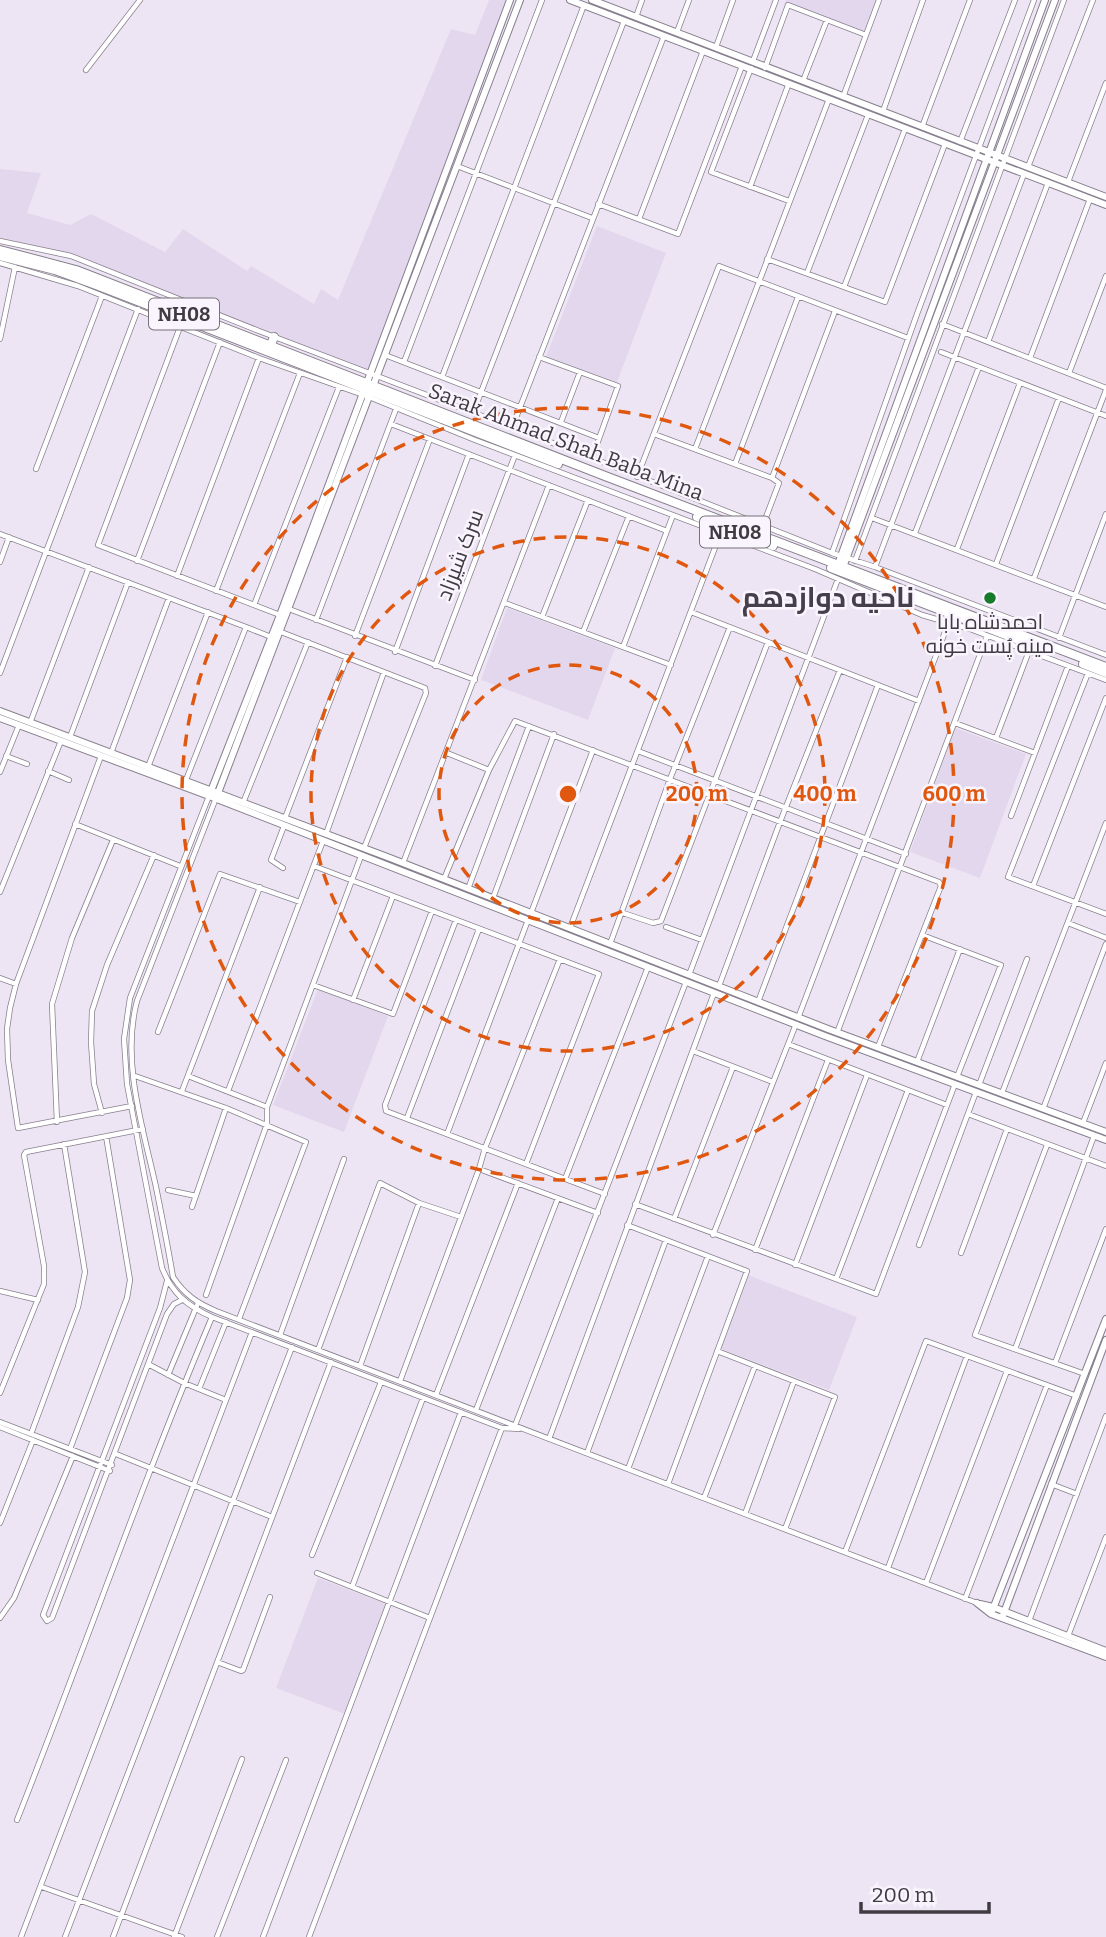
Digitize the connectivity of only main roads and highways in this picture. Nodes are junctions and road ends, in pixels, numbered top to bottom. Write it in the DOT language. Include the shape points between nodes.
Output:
graph roads {
  1 [pos="0,250"];
  2 [pos="0,256"];
  3 [pos="274,337"];
  4 [pos="270,347"];
  5 [pos="368,391"];
  6 [pos="841,567"];
  7 [pos="1106,667"];
  8 [pos="1106,673"];
  1 -- 4 [label="highway, NH08" via="17,249 76,270"];
  2 -- 5 [label="highway, NH08" via="72,275"];
  3 -- 4 [label="highway"];
  4 -- 5 [label="highway, NH08"];
  5 -- 6 [label="highway, Sarak Ahmad Shah Baba Mina / NH08"];
  5 -- 6 [label="highway, NH08" via="695,520"];
  6 -- 7 [label="highway, Sarak Ahmad Shah Baba Mina / NH08"];
  6 -- 8 [label="highway, NH08"];
}
